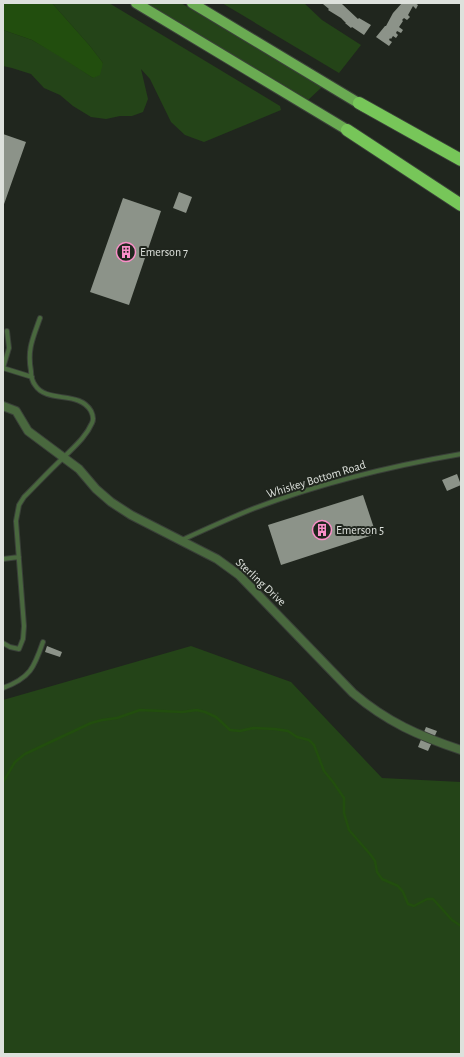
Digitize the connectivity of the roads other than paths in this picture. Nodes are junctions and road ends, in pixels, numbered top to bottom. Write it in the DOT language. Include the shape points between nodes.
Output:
graph roads {
  1 [pos="128,3"];
  2 [pos="136,3"];
  3 [pos="194,3"];
  4 [pos="194,37"];
  5 [pos="358,103"];
  6 [pos="348,130"];
  7 [pos="461,160"];
  8 [pos="461,164"];
  9 [pos="461,199"];
  10 [pos="461,205"];
  11 [pos="40,318"];
  12 [pos="7,331"];
  13 [pos="3,368"];
  14 [pos="32,377"];
  15 [pos="3,406"];
  16 [pos="461,454"];
  17 [pos="64,457"];
  18 [pos="182,540"];
  19 [pos="19,558"];
  20 [pos="3,559"];
  21 [pos="43,642"];
  22 [pos="3,643"];
  23 [pos="3,688"];
  24 [pos="461,750"];
  1 -- 4 [label="main road"];
  2 -- 4 [label="main road"];
  3 -- 5 [label="main road"];
  4 -- 6 [label="main road"];
  5 -- 7 [label="highway"];
  5 -- 8 [label="main road"];
  6 -- 9 [label="main road"];
  6 -- 10 [label="highway"];
  11 -- 14 [label="lane" via="29,356"];
  12 -- 13 [label="lane" via="9,348"];
  13 -- 14 [label="lane"];
  14 -- 17 [label="lane" via="40,391 83,402 91,410 93,421 85,435"];
  15 -- 17 [label="street, Sterling Drive" via="16,411 28,431"];
  16 -- 18 [label="lane, Whiskey Bottom Road" via="413,463 319,487 255,508"];
  17 -- 18 [label="street, Sterling Drive" via="111,502 131,515"];
  17 -- 19 [label="lane" via="19,505 16,521"];
  18 -- 24 [label="street, Sterling Drive" via="217,559 239,575 353,693 371,708 415,734"];
  19 -- 20 [label="lane"];
  19 -- 22 [label="lane" via="23,638 19,649"];
  21 -- 23 [label="lane" via="35,663 21,681"];
}
